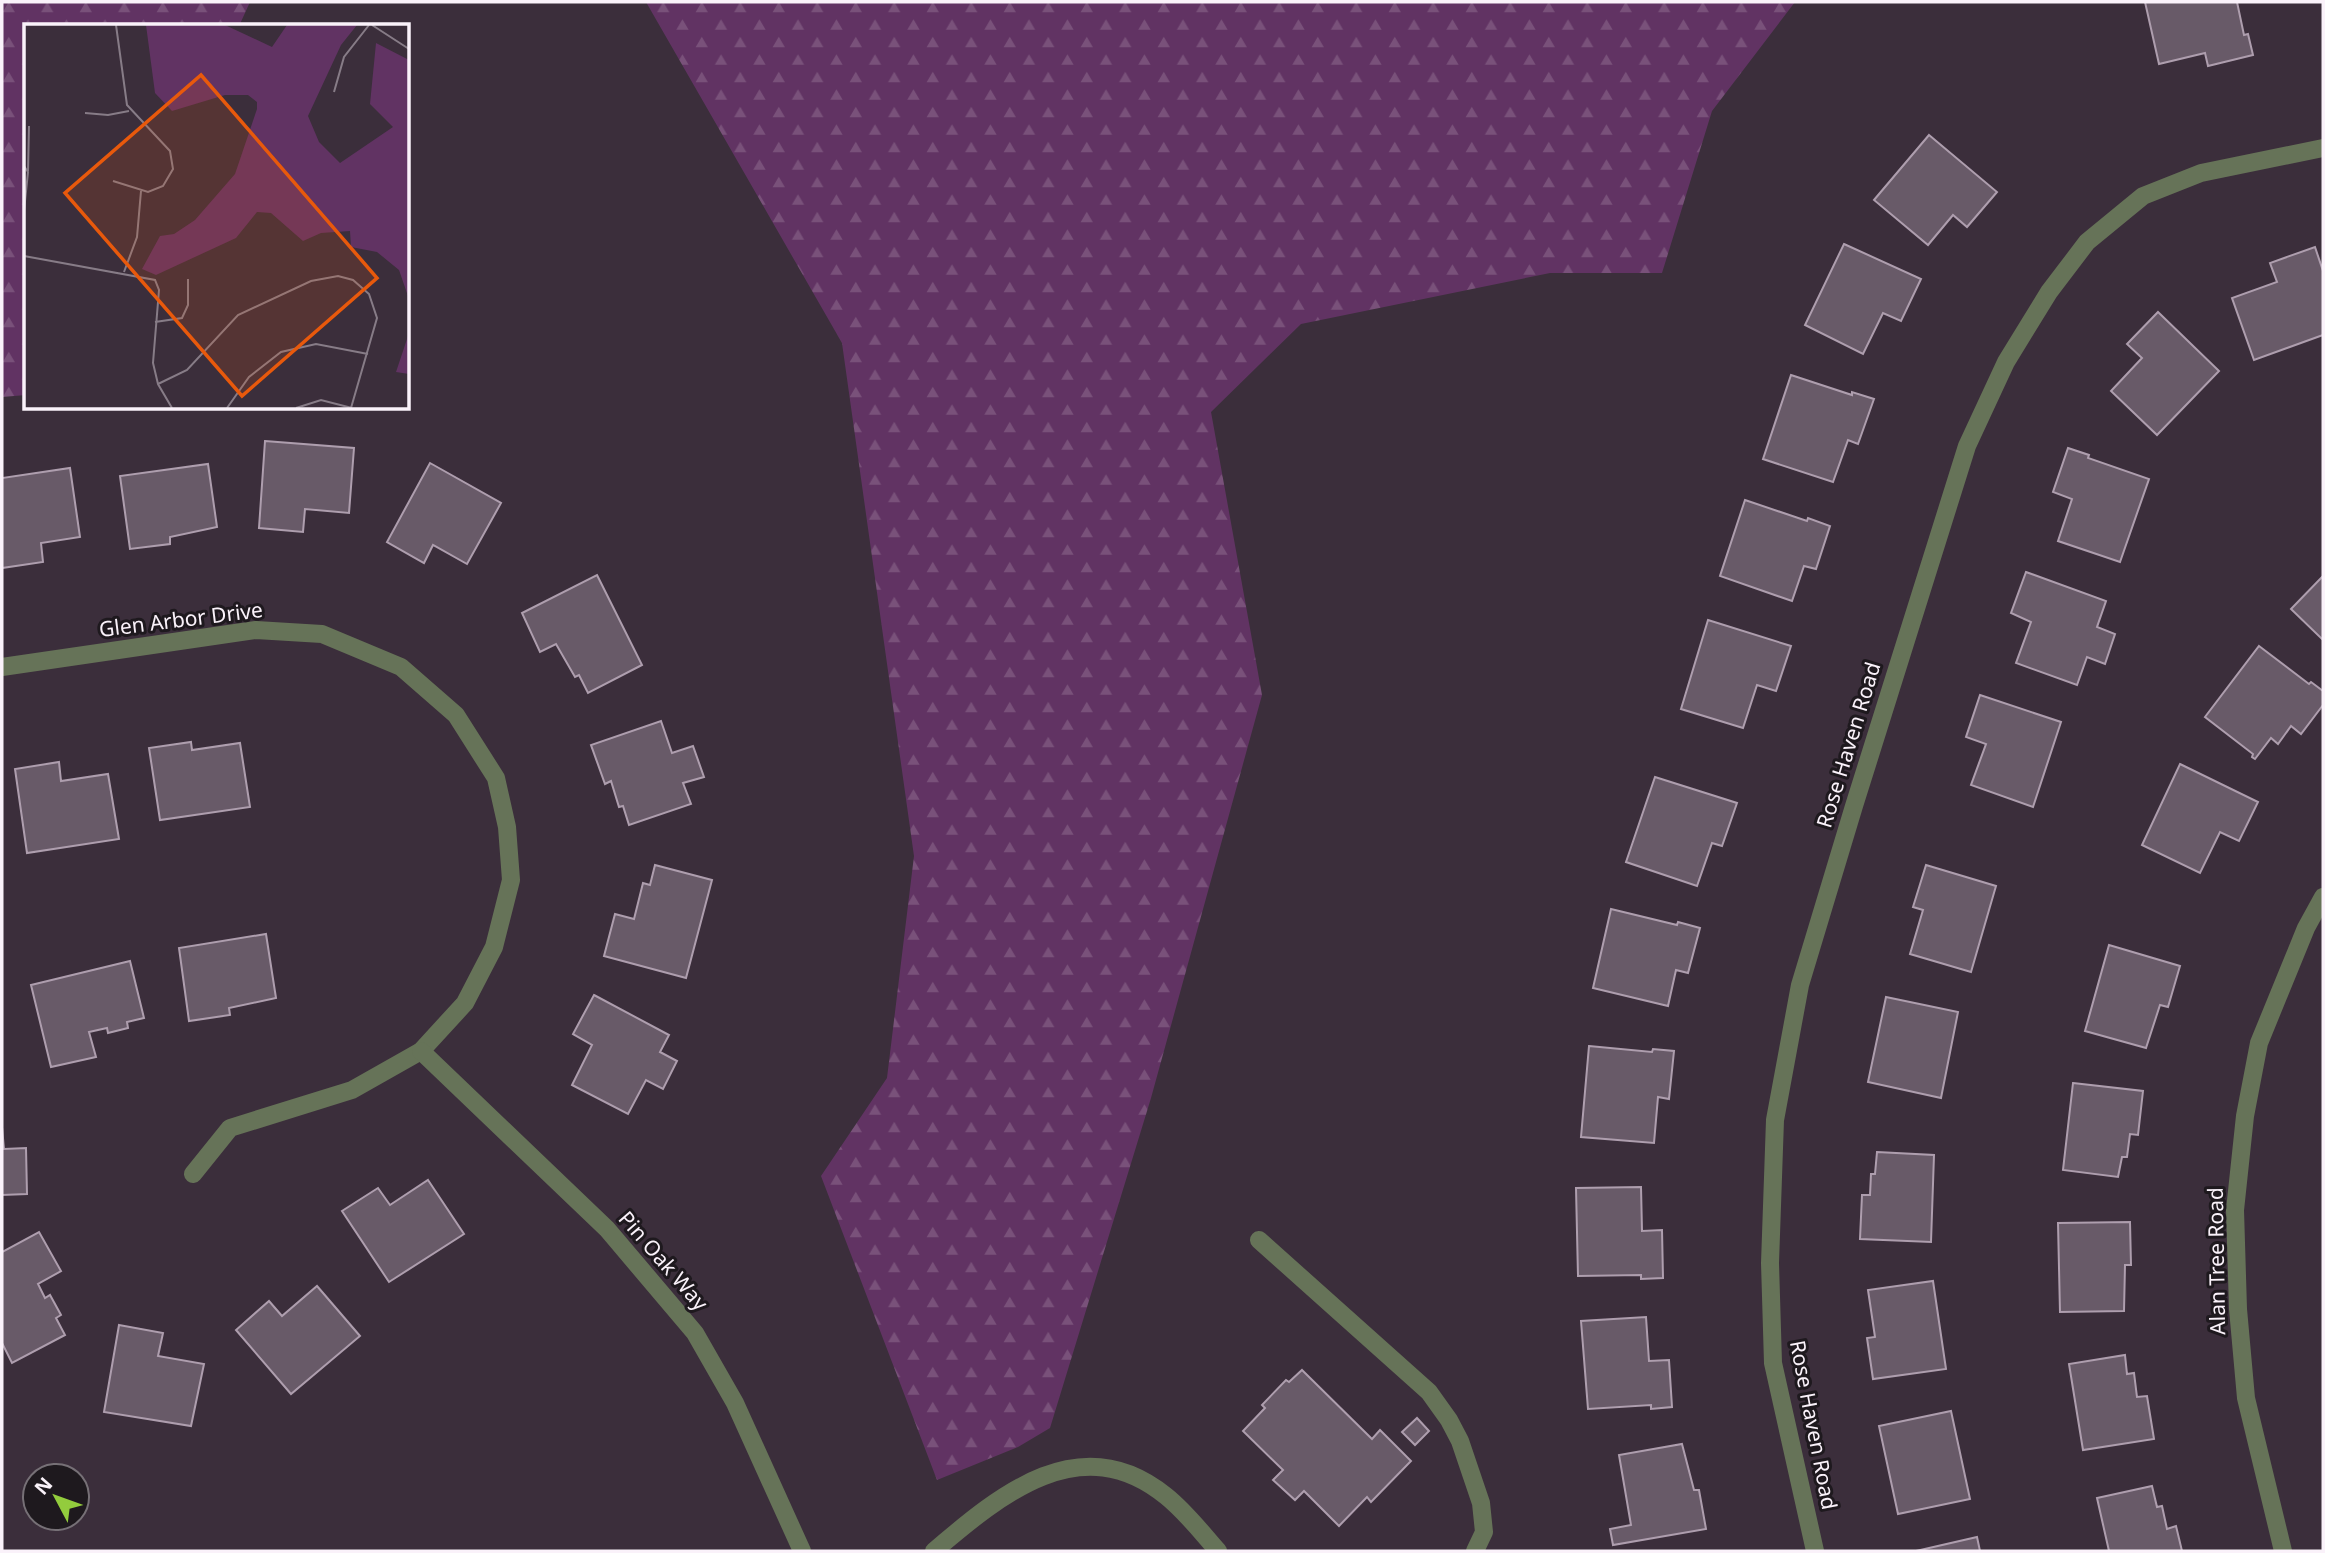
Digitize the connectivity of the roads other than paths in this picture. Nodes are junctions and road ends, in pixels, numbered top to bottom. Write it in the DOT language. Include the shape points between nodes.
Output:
graph roads {
  1 [pos="2323,148"];
  2 [pos="2,667"];
  3 [pos="2323,897"];
  4 [pos="421,1051"];
  5 [pos="193,1174"];
  6 [pos="1259,1240"];
  7 [pos="802,1551"];
  8 [pos="934,1551"];
  9 [pos="1218,1551"];
  10 [pos="1475,1551"];
  11 [pos="1815,1551"];
  12 [pos="2283,1551"];
  1 -- 11 [label="street, Rose Haven Road" via="2178,182 2143,196 2087,242 2049,292 2006,362 1967,446 1800,985 1775,1120 1770,1263 1773,1363"];
  2 -- 4 [label="street, Glen Arbor Drive" via="256,630 322,634 401,667 456,715 496,778 507,827 511,880 494,947 465,1003"];
  3 -- 12 [label="street, Alan Tree Road" via="2259,1044 2245,1116 2235,1210 2246,1398"];
  4 -- 5 [label="street, Glen Arbor Drive" via="352,1090 230,1128"];
  4 -- 7 [label="street, Pin Oak Way" via="607,1229 695,1333 735,1403"];
  6 -- 10 [label="street" via="1429,1392 1449,1420 1481,1503 1484,1532"];
  8 -- 9 [label="street" via="1028,1483 1079,1465 1127,1473 1167,1496"];
}
